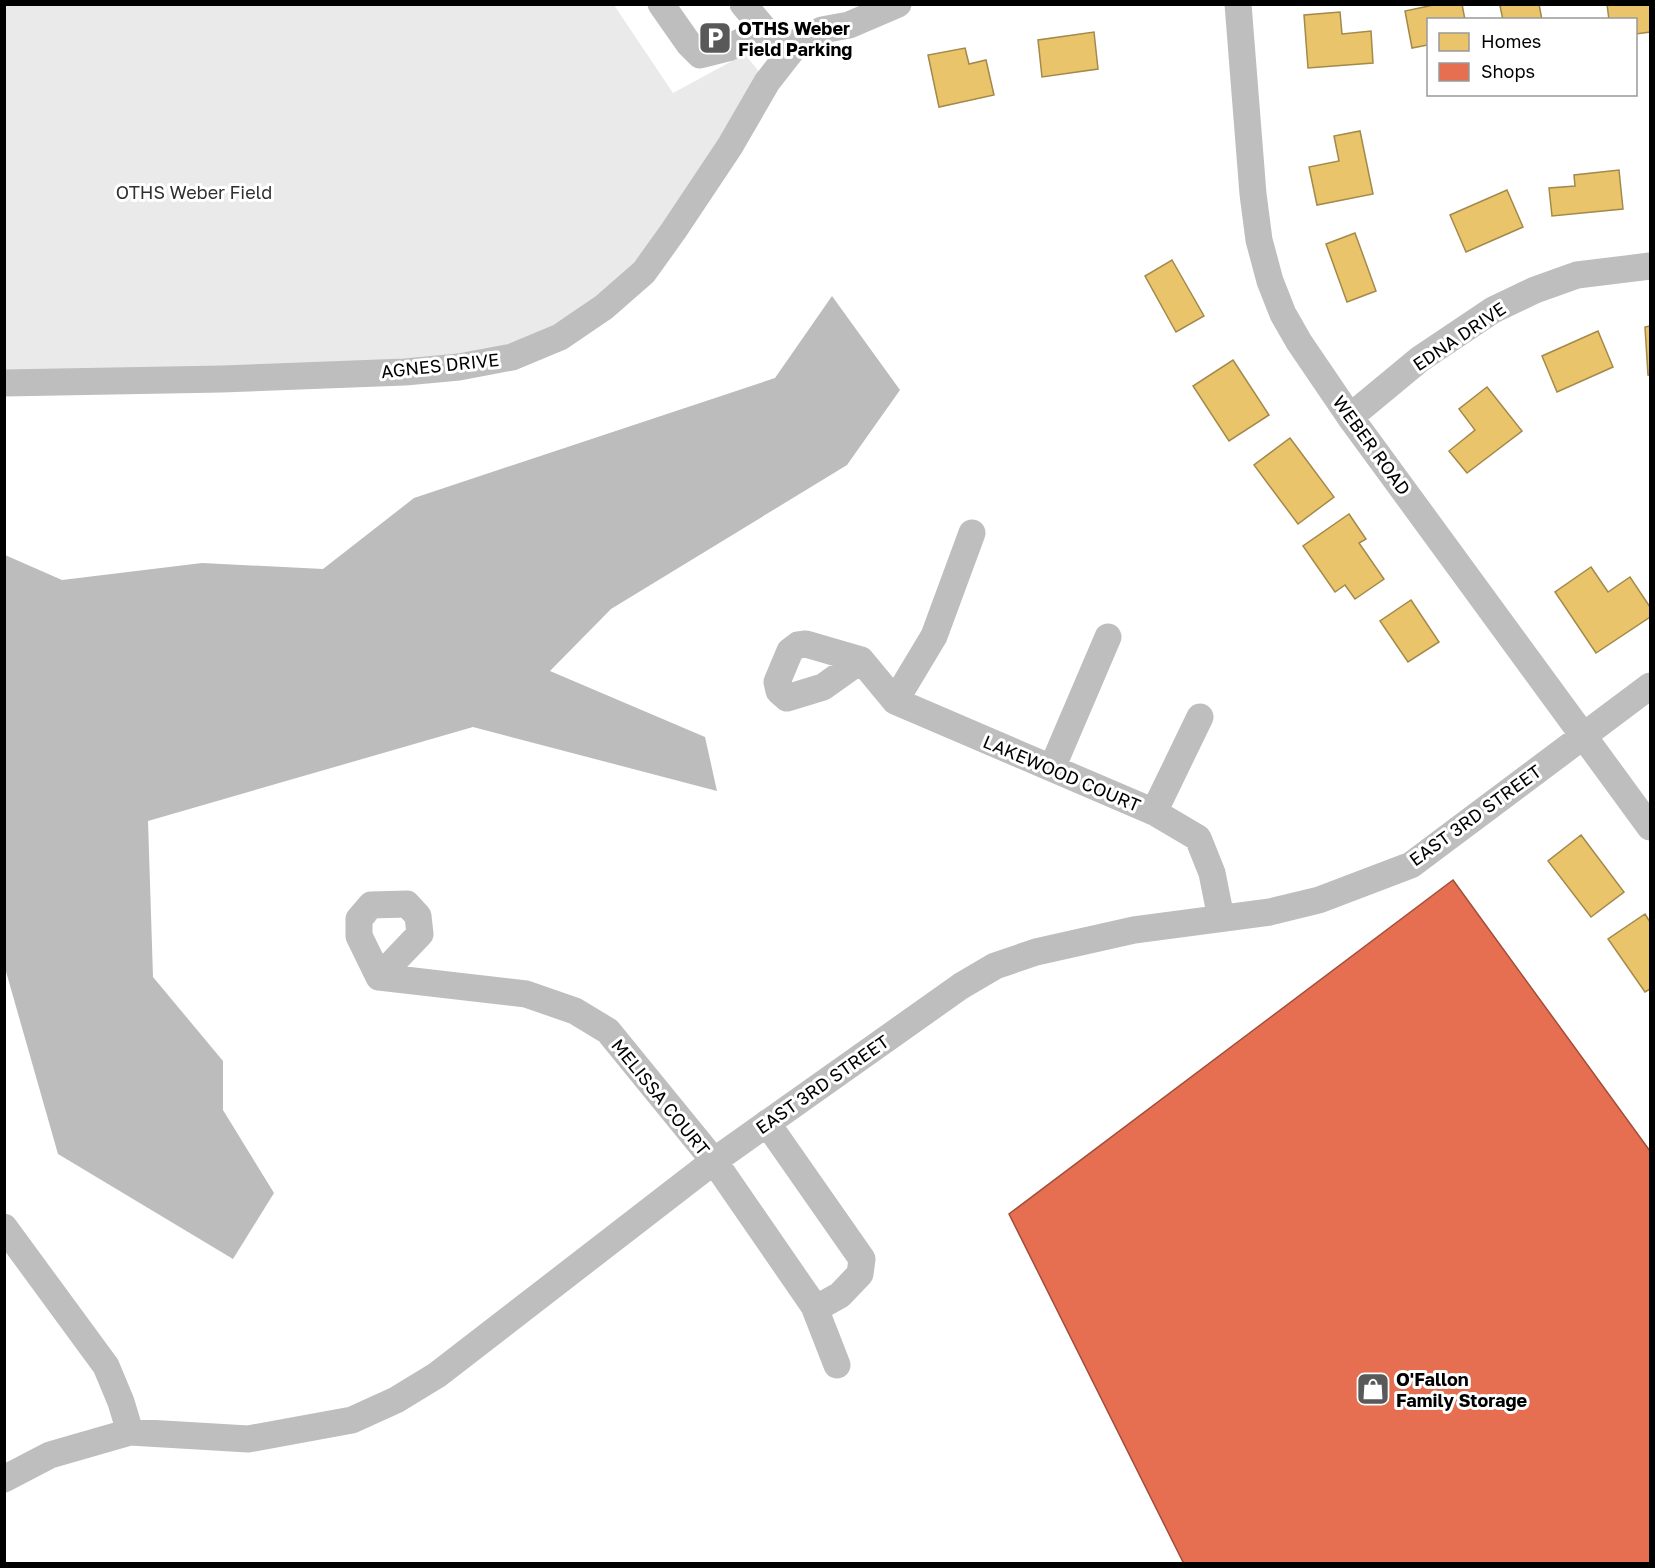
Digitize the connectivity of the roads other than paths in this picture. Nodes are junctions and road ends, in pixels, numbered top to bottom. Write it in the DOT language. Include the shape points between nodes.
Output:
graph roads {
  1 [pos="661,4"];
  2 [pos="743,4"];
  3 [pos="898,4"];
  4 [pos="1238,4"];
  5 [pos="765,30"];
  6 [pos="787,55"];
  7 [pos="1650,266"];
  8 [pos="4,383"];
  9 [pos="1350,417"];
  10 [pos="972,533"];
  11 [pos="1108,637"];
  12 [pos="861,660"];
  13 [pos="1650,686"];
  14 [pos="895,701"];
  15 [pos="1200,717"];
  16 [pos="1583,735"];
  17 [pos="1052,768"];
  18 [pos="1154,812"];
  19 [pos="1650,827"];
  20 [pos="1221,918"];
  21 [pos="380,977"];
  22 [pos="767,1123"];
  23 [pos="714,1161"];
  24 [pos="4,1227"];
  25 [pos="815,1309"];
  26 [pos="837,1365"];
  27 [pos="130,1432"];
  28 [pos="4,1479"];
  1 -- 5 [label="street" via="688,44 700,54 728,48"];
  2 -- 5 [label="street"];
  3 -- 6 [label="street, AGNES DRIVE" via="849,25 822,30 799,41"];
  4 -- 9 [label="street, WEBER ROAD" via="1261,250 1284,314"];
  5 -- 6 [label="street"];
  6 -- 8 [label="street, AGNES DRIVE" via="644,272 560,338 512,357 405,372"];
  7 -- 9 [label="street, EDNA DRIVE" via="1577,275 1493,310 1420,359"];
  9 -- 16 [label="street, WEBER ROAD"];
  10 -- 14 [label="street" via="934,636"];
  11 -- 17 [label="street"];
  12 -- 14 [label="street, LAKEWOOD COURT"];
  13 -- 16 [label="street, EAST 3RD STREET"];
  14 -- 17 [label="street, LAKEWOOD COURT"];
  15 -- 18 [label="street"];
  16 -- 19 [label="street, WEBER ROAD"];
  16 -- 20 [label="street, EAST 3RD STREET" via="1411,865 1319,900"];
  17 -- 18 [label="street, LAKEWOOD COURT"];
  18 -- 20 [label="street, LAKEWOOD COURT" via="1198,838 1212,873"];
  20 -- 22 [label="street, EAST 3RD STREET" via="1134,930 1036,952 995,966"];
  21 -- 23 [label="street, MELISSA COURT" via="526,994 575,1011 608,1031"];
  22 -- 23 [label="street, EAST 3RD STREET"];
  22 -- 25 [label="street" via="862,1259 860,1274 840,1295"];
  23 -- 25 [label="street, MELISSA COURT"];
  23 -- 27 [label="street, EAST 3RD STREET" via="437,1375 396,1400 352,1420 248,1439"];
  24 -- 27 [label="street" via="106,1366"];
  25 -- 26 [label="street, MELISSA COURT"];
  27 -- 28 [label="street, EAST 3RD STREET" via="50,1455"];
}
